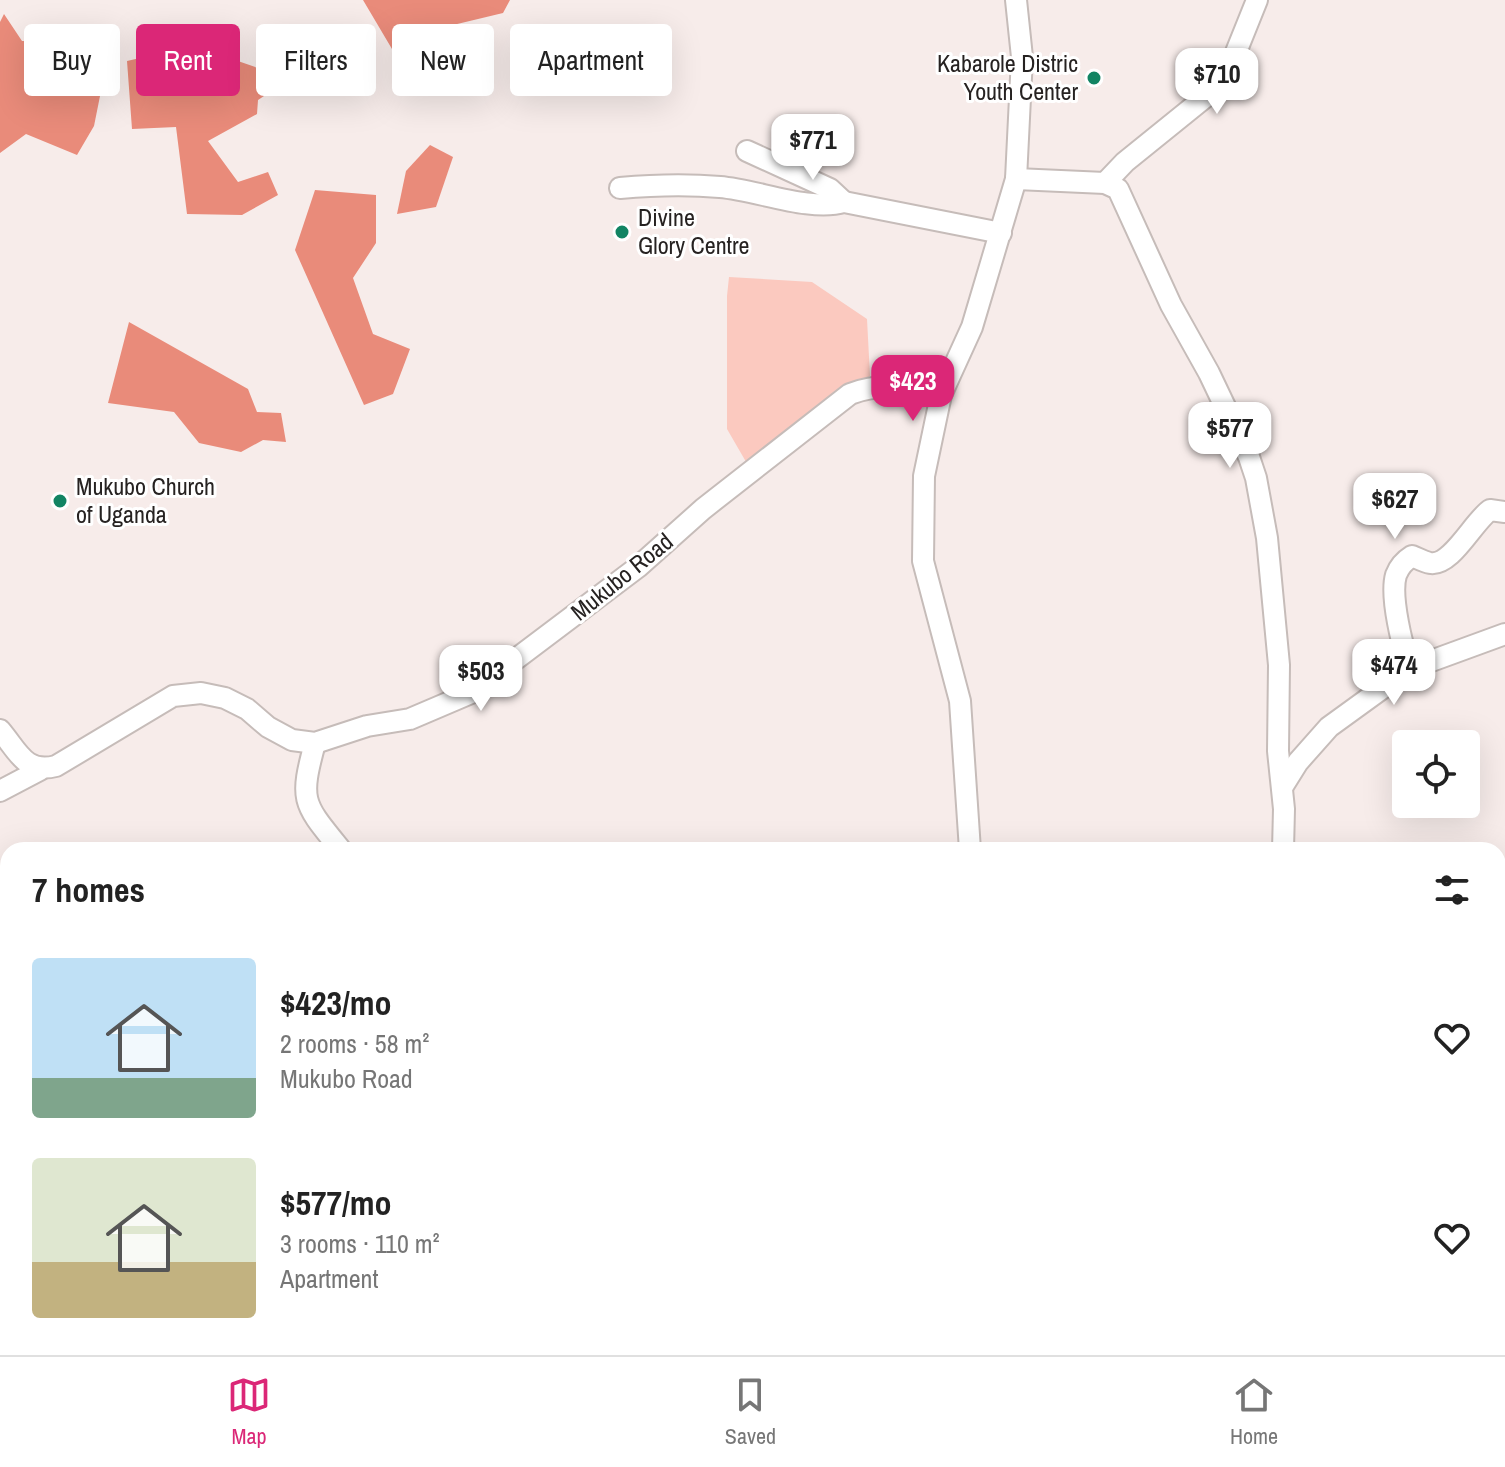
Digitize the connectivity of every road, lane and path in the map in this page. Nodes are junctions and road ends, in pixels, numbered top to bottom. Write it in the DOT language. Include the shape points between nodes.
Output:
graph roads {
  1 [pos="1016,0"];
  2 [pos="1257,0"];
  3 [pos="747,151"];
  4 [pos="1016,179"];
  5 [pos="1105,183"];
  6 [pos="620,188"];
  7 [pos="844,202"];
  8 [pos="1001,233"];
  9 [pos="941,395"];
  10 [pos="1505,512"];
  11 [pos="1505,634"];
  12 [pos="1412,668"];
  13 [pos="0,730"];
  14 [pos="315,743"];
  15 [pos="40,770"];
  16 [pos="1283,786"];
  17 [pos="0,791"];
  18 [pos="335,842"];
  19 [pos="969,842"];
  20 [pos="1283,842"];
  1 -- 4 [label="street" via="1022,57"];
  2 -- 5 [label="street" via="1224,82"];
  3 -- 7 [label="street" via="830,189"];
  4 -- 5 [label="street"];
  4 -- 8 [label="street"];
  5 -- 16 [label="street" via="1118,189 1256,478 1277,640"];
  6 -- 7 [label="street" via="719,187 822,206"];
  7 -- 8 [label="street"];
  8 -- 9 [label="street" via="972,327"];
  9 -- 14 [label="street, Mukubo Road" via="901,386 872,386 850,394 638,567 471,693 410,719"];
  9 -- 19 [label="street" via="924,476 923,561 960,701"];
  10 -- 12 [label="street" via="1490,510 1480,517 1440,563 1412,556 1401,566 1394,589"];
  11 -- 12 [label="street"];
  12 -- 16 [label="street" via="1329,727"];
  13 -- 15 [label="street" via="29,765"];
  14 -- 15 [label="street" via="292,740 247,709 201,693 173,696 56,766"];
  14 -- 18 [label="street" via="305,793 316,819"];
  15 -- 17 [label="street"];
  16 -- 20 [label="street"];
}
